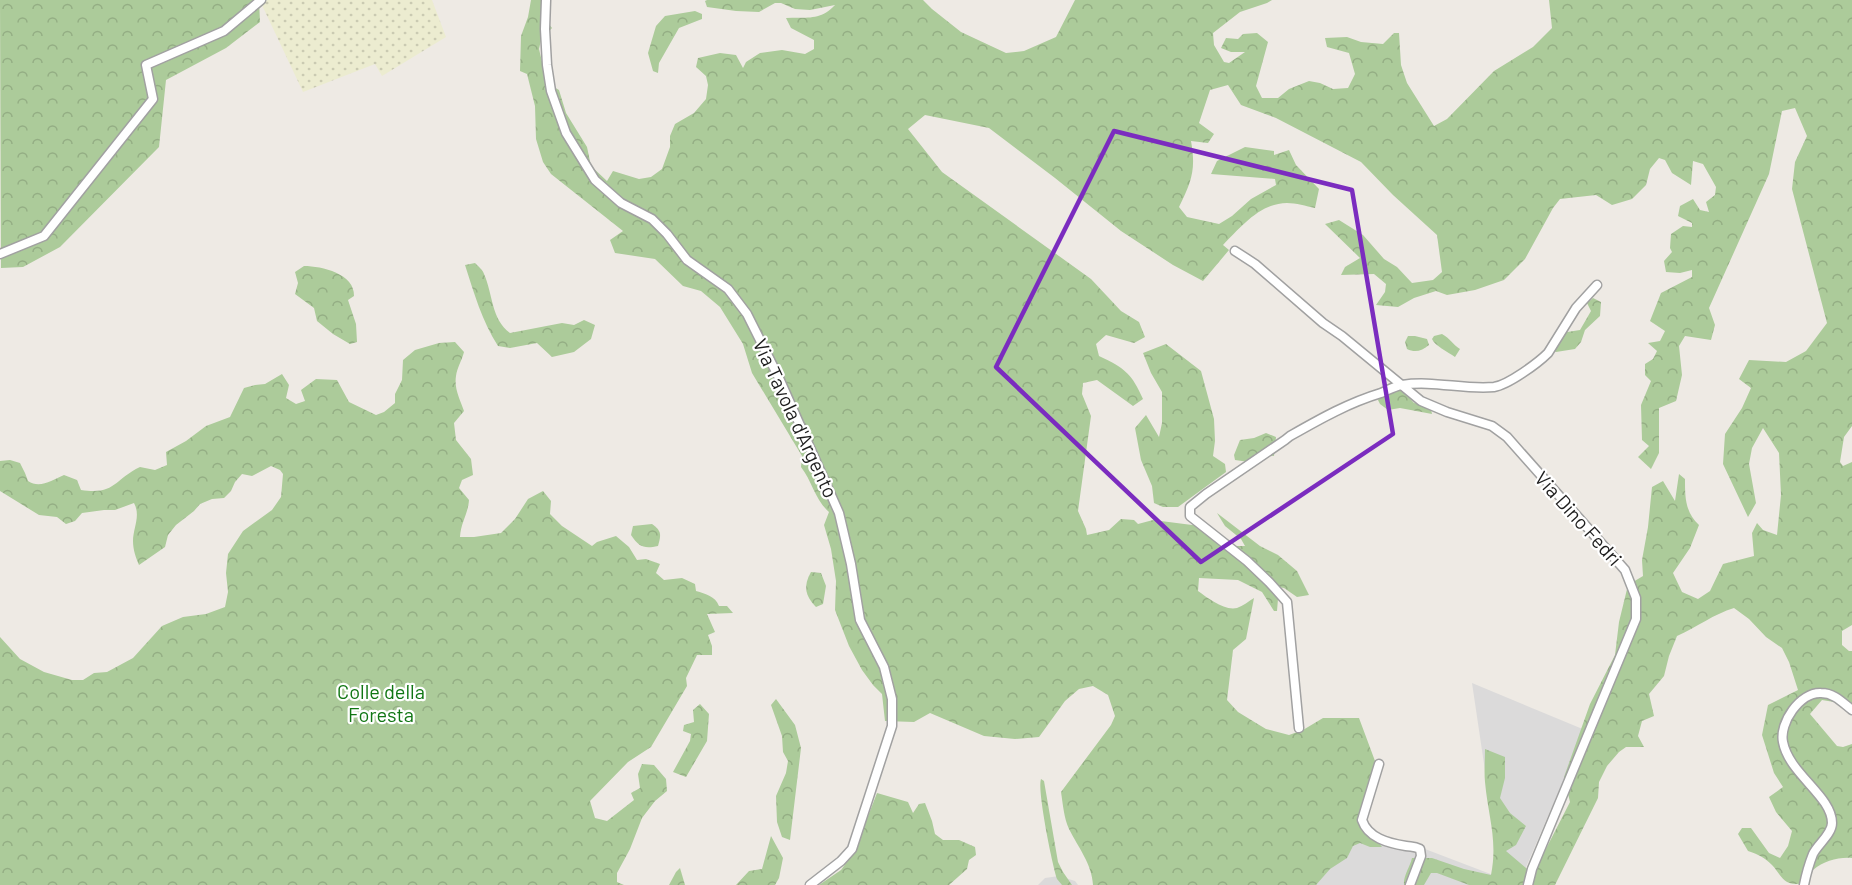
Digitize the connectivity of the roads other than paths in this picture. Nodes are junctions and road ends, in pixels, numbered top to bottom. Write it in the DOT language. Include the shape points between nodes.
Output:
graph roads {
  1 [pos="261,0"];
  2 [pos="546,0"];
  3 [pos="1235,251"];
  4 [pos="0,254"];
  5 [pos="1597,285"];
  6 [pos="1401,385"];
  7 [pos="1852,710"];
  8 [pos="1299,728"];
  9 [pos="1379,764"];
  10 [pos="810,885"];
  11 [pos="1410,885"];
  12 [pos="1528,885"];
  13 [pos="1804,885"];
  1 -- 4 [label="street" via="224,32 146,65 153,99 44,236"];
  2 -- 10 [label="street, Via Tavola d'Argento" via="544,29 551,91 566,133 595,180 621,203 652,219 687,260 728,289 747,314 839,513 860,620 884,667 892,699 892,726 852,849"];
  3 -- 6 [label="street, Via Dino Fedri"];
  5 -- 6 [label="street" via="1576,308 1548,353 1510,380 1496,387"];
  6 -- 8 [label="street" via="1337,409 1290,436 1190,507 1190,516 1247,561 1287,602"];
  6 -- 12 [label="street, Via Dino Fedri" via="1421,401 1492,426 1507,438 1625,570 1635,598 1636,619"];
  7 -- 13 [label="street" via="1836,696 1819,692 1800,701 1782,727 1787,754 1828,806 1833,822 1832,830 1814,854"];
  9 -- 11 [label="street" via="1362,820 1371,834 1381,840 1420,849"];
}
